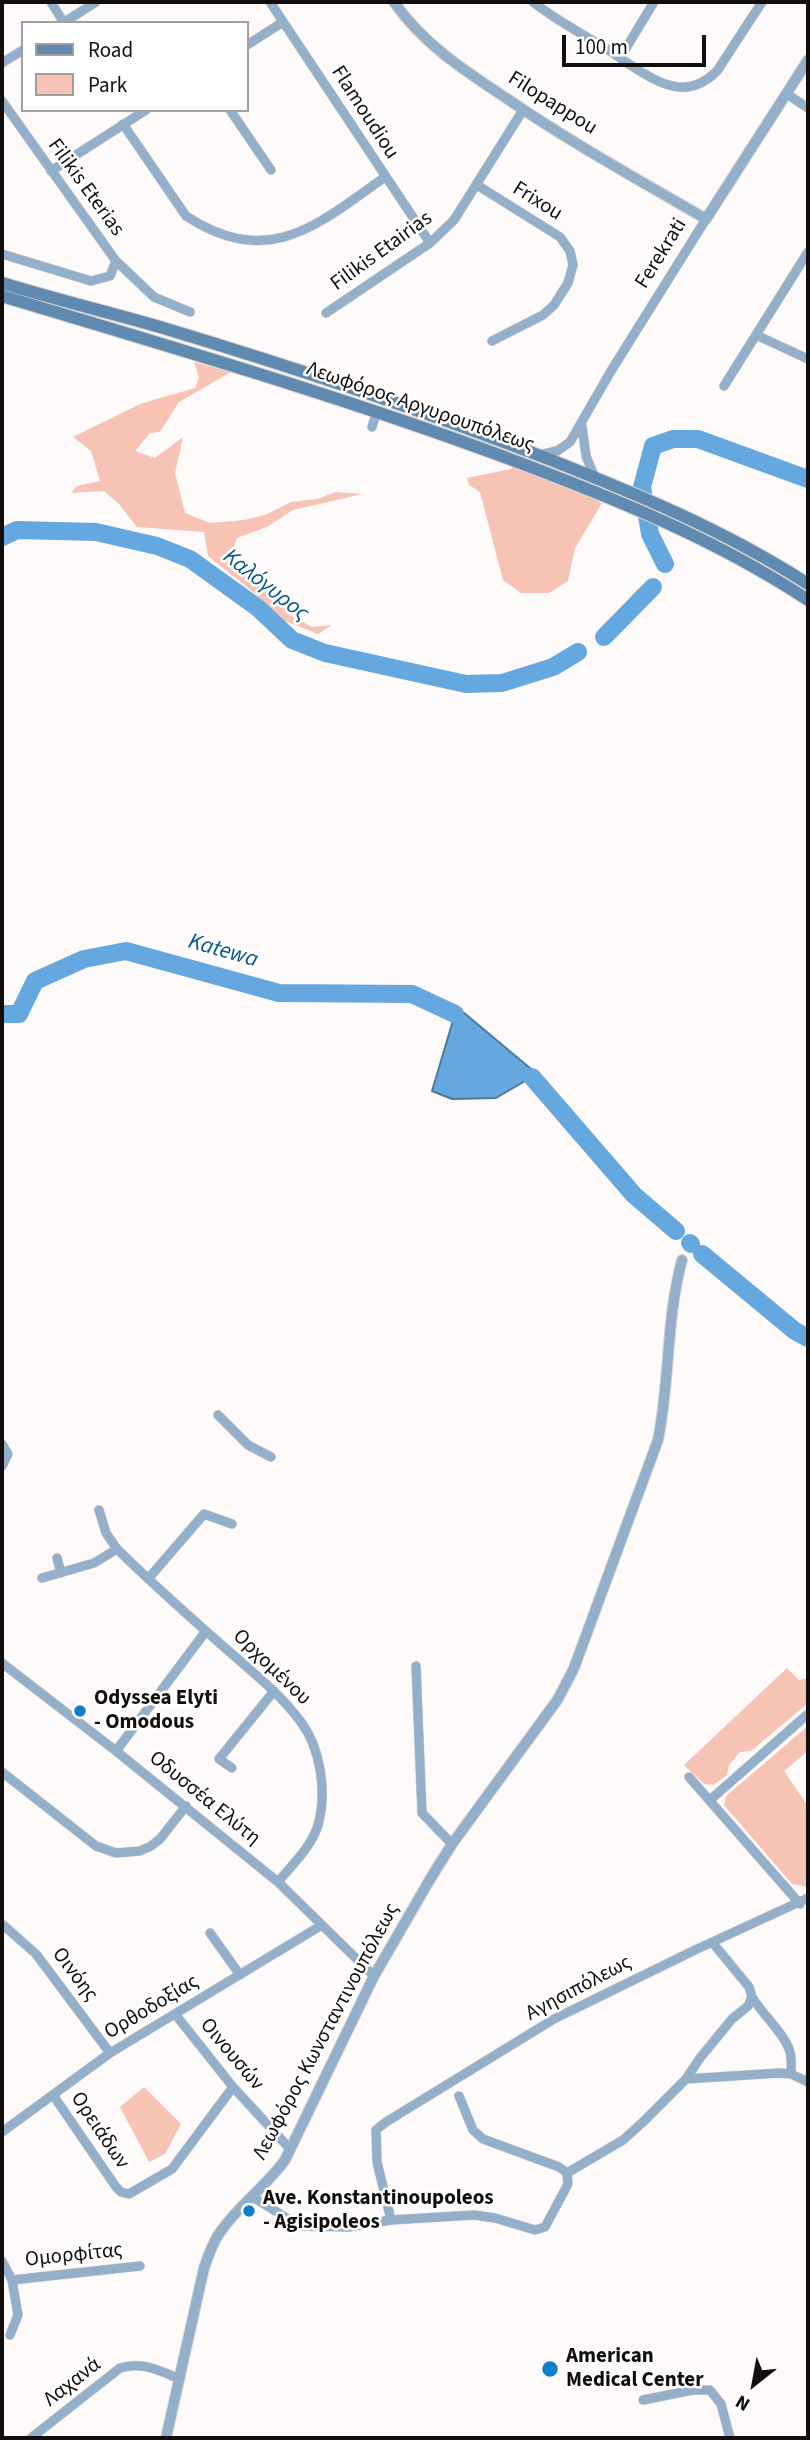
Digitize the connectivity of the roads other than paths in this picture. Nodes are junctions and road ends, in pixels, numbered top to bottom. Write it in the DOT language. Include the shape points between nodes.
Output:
graph roads {
  1 [pos="51,2"];
  2 [pos="96,2"];
  3 [pos="270,2"];
  4 [pos="394,2"];
  5 [pos="654,2"];
  6 [pos="762,2"];
  7 [pos="539,3"];
  8 [pos="63,21"];
  9 [pos="67,21"];
  10 [pos="283,22"];
  11 [pos="248,44"];
  12 [pos="21,51"];
  13 [pos="620,58"];
  14 [pos="808,60"];
  15 [pos="2,63"];
  16 [pos="786,94"];
  17 [pos="2,101"];
  18 [pos="808,108"];
  19 [pos="523,110"];
  20 [pos="143,112"];
  21 [pos="231,112"];
  22 [pos="123,124"];
  23 [pos="271,170"];
  24 [pos="51,171"];
  25 [pos="385,177"];
  26 [pos="477,185"];
  27 [pos="706,219"];
  28 [pos="430,243"];
  29 [pos="808,252"];
  30 [pos="2,254"];
  31 [pos="116,261"];
  32 [pos="2,284"];
  33 [pos="2,296"];
  34 [pos="190,312"];
  35 [pos="326,313"];
  36 [pos="756,335"];
  37 [pos="492,341"];
  38 [pos="808,359"];
  39 [pos="724,386"];
  40 [pos="377,411"];
  41 [pos="582,426"];
  42 [pos="372,427"];
  43 [pos="537,455"];
  44 [pos="596,478"];
  45 [pos="808,584"];
  46 [pos="808,600"];
  47 [pos="682,1260"];
  48 [pos="218,1415"];
  49 [pos="2,1444"];
  50 [pos="271,1457"];
  51 [pos="2,1466"];
  52 [pos="99,1510"];
  53 [pos="232,1524"];
  54 [pos="117,1549"];
  55 [pos="57,1558"];
  56 [pos="61,1573"];
  57 [pos="42,1578"];
  58 [pos="148,1579"];
  59 [pos="206,1631"];
  60 [pos="2,1663"];
  61 [pos="416,1666"];
  62 [pos="274,1691"];
  63 [pos="808,1714"];
  64 [pos="116,1751"];
  65 [pos="232,1768"];
  66 [pos="2,1772"];
  67 [pos="690,1777"];
  68 [pos="710,1800"];
  69 [pos="186,1806"];
  70 [pos="452,1844"];
  71 [pos="278,1882"];
  72 [pos="804,1901"];
  73 [pos="2,1924"];
  74 [pos="322,1925"];
  75 [pos="210,1933"];
  76 [pos="712,1942"];
  77 [pos="240,1975"];
  78 [pos="373,1976"];
  79 [pos="752,1997"];
  80 [pos="175,2014"];
  81 [pos="110,2053"];
  82 [pos="790,2074"];
  83 [pos="686,2079"];
  84 [pos="808,2082"];
  85 [pos="233,2087"];
  86 [pos="52,2095"];
  87 [pos="459,2096"];
  88 [pos="3,2131"];
  89 [pos="290,2149"];
  90 [pos="567,2173"];
  91 [pos="253,2197"];
  92 [pos="391,2220"];
  93 [pos="2,2261"];
  94 [pos="141,2266"];
  95 [pos="12,2280"];
  96 [pos="10,2335"];
  97 [pos="180,2379"];
  98 [pos="643,2400"];
  99 [pos="31,2438"];
  100 [pos="166,2438"];
  101 [pos="730,2438"];
  1 -- 8 [label="street"];
  2 -- 9 [label="street"];
  3 -- 10 [label="street, Flamoudiou"];
  4 -- 19 [label="street, Filopappou" via="445,58"];
  5 -- 13 [label="street"];
  6 -- 13 [label="street" via="717,71 697,85 670,86"];
  7 -- 13 [label="street"];
  10 -- 11 [label="street"];
  10 -- 25 [label="street, Flamoudiou"];
  12 -- 15 [label="street"];
  14 -- 16 [label="street, Ferekrati"];
  16 -- 18 [label="street"];
  16 -- 27 [label="street, Ferekrati"];
  17 -- 24 [label="street, Filikis Eterias"];
  19 -- 26 [label="street, Filikis Etairias"];
  19 -- 27 [label="street, Filopappou"];
  20 -- 22 [label="street"];
  21 -- 23 [label="street"];
  22 -- 24 [label="street"];
  22 -- 25 [label="street" via="186,216 233,239 258,242 317,226"];
  24 -- 31 [label="street, Filikis Eterias"];
  25 -- 28 [label="street, Flamoudiou"];
  26 -- 28 [label="street, Filikis Etairias" via="454,220"];
  26 -- 37 [label="street, Frixou" via="560,237 573,265 568,283 543,316"];
  27 -- 41 [label="street, Ferekrati"];
  28 -- 35 [label="street, Filikis Etairias"];
  29 -- 36 [label="street"];
  30 -- 31 [label="street" via="91,282 110,276"];
  31 -- 34 [label="street" via="154,297"];
  32 -- 43 [label="main road, Λεωφόρος Αργυρουπόλεως" via="308,373"];
  33 -- 40 [label="main road, Λεωφόρος Αργυρουπόλεως"];
  36 -- 38 [label="street"];
  36 -- 39 [label="street"];
  40 -- 42 [label="street"];
  40 -- 46 [label="main road, Λεωφόρος Αργυρουπόλεως" via="600,493 690,533"];
  41 -- 43 [label="street, Ferekrati" via="557,451"];
  41 -- 44 [label="street" via="586,456"];
  43 -- 44 [label="main road, Λεωφόρος Αργυρουπόλεως"];
  44 -- 45 [label="main road, Λεωφόρος Αργυρουπόλεως" via="686,515"];
  47 -- 70 [label="street, Λεωφόρος Κωνσταντινουπόλεως" via="673,1299 658,1440 574,1668 558,1699"];
  48 -- 50 [label="street" via="248,1445"];
  49 -- 51 [label="street" via="8,1454"];
  52 -- 54 [label="street, Ορχομένου"];
  53 -- 58 [label="street" via="205,1514"];
  54 -- 56 [label="street" via="94,1563"];
  54 -- 58 [label="street, Ορχομένου"];
  55 -- 56 [label="street"];
  56 -- 57 [label="street"];
  58 -- 59 [label="street, Ορχομένου"];
  59 -- 62 [label="street, Ορχομένου"];
  59 -- 64 [label="street"];
  60 -- 64 [label="street, Οδυσσέα Ελύτη"];
  61 -- 70 [label="street" via="422,1813"];
  62 -- 65 [label="street" via="219,1759"];
  62 -- 71 [label="street, Ορχομένου" via="302,1723 321,1783 317,1827"];
  63 -- 68 [label="street"];
  64 -- 69 [label="street, Οδυσσέα Ελύτη"];
  66 -- 69 [label="street" via="96,1846 116,1853 151,1846"];
  67 -- 68 [label="street"];
  68 -- 72 [label="street"];
  69 -- 71 [label="street, Οδυσσέα Ελύτη"];
  70 -- 78 [label="street, Λεωφόρος Κωνσταντινουπόλεως"];
  71 -- 74 [label="street, Οδυσσέα Ελύτη"];
  72 -- 76 [label="street, Αγησιπόλεως"];
  73 -- 81 [label="street, Οινόης" via="36,1954"];
  74 -- 77 [label="street, Ορθοδοξίας"];
  74 -- 78 [label="street, Οδυσσέα Ελύτη"];
  75 -- 77 [label="street"];
  76 -- 79 [label="street" via="750,1987"];
  76 -- 92 [label="street, Αγησιπόλεως" via="554,2019 376,2130 377,2162"];
  77 -- 80 [label="street, Ορθοδοξίας"];
  78 -- 89 [label="street, Λεωφόρος Κωνσταντινουπόλεως"];
  79 -- 82 [label="street" via="787,2043"];
  79 -- 83 [label="street"];
  80 -- 81 [label="street, Ορθοδοξίας"];
  80 -- 85 [label="street, Οινουσών"];
  81 -- 86 [label="street, Ορθοδοξίας"];
  82 -- 83 [label="street"];
  82 -- 84 [label="street"];
  83 -- 90 [label="street" via="623,2140"];
  85 -- 86 [label="street, Ορειάδων" via="172,2169 129,2194 116,2187"];
  85 -- 89 [label="street, Οινουσών"];
  86 -- 88 [label="street, Ορθοδοξίας"];
  87 -- 90 [label="street" via="473,2130 482,2139"];
  89 -- 91 [label="street, Λεωφόρος Κωνσταντινουπόλεως"];
  90 -- 92 [label="street" via="568,2184 545,2227 535,2230 474,2215"];
  91 -- 92 [label="street" via="299,2225 349,2227"];
  91 -- 97 [label="street, Λεωφόρος Κωνσταντινουπόλεως" via="223,2227 211,2248"];
  93 -- 95 [label="street, Ομορφίτας"];
  94 -- 95 [label="street, Ομορφίτας"];
  95 -- 96 [label="street, Ομορφίτας" via="18,2315"];
  97 -- 99 [label="street, Λαχανά" via="144,2365 120,2368"];
  97 -- 100 [label="street, Λεωφόρος Κωνσταντινουπόλεως"];
  98 -- 101 [label="street" via="710,2390 721,2404"];
}
